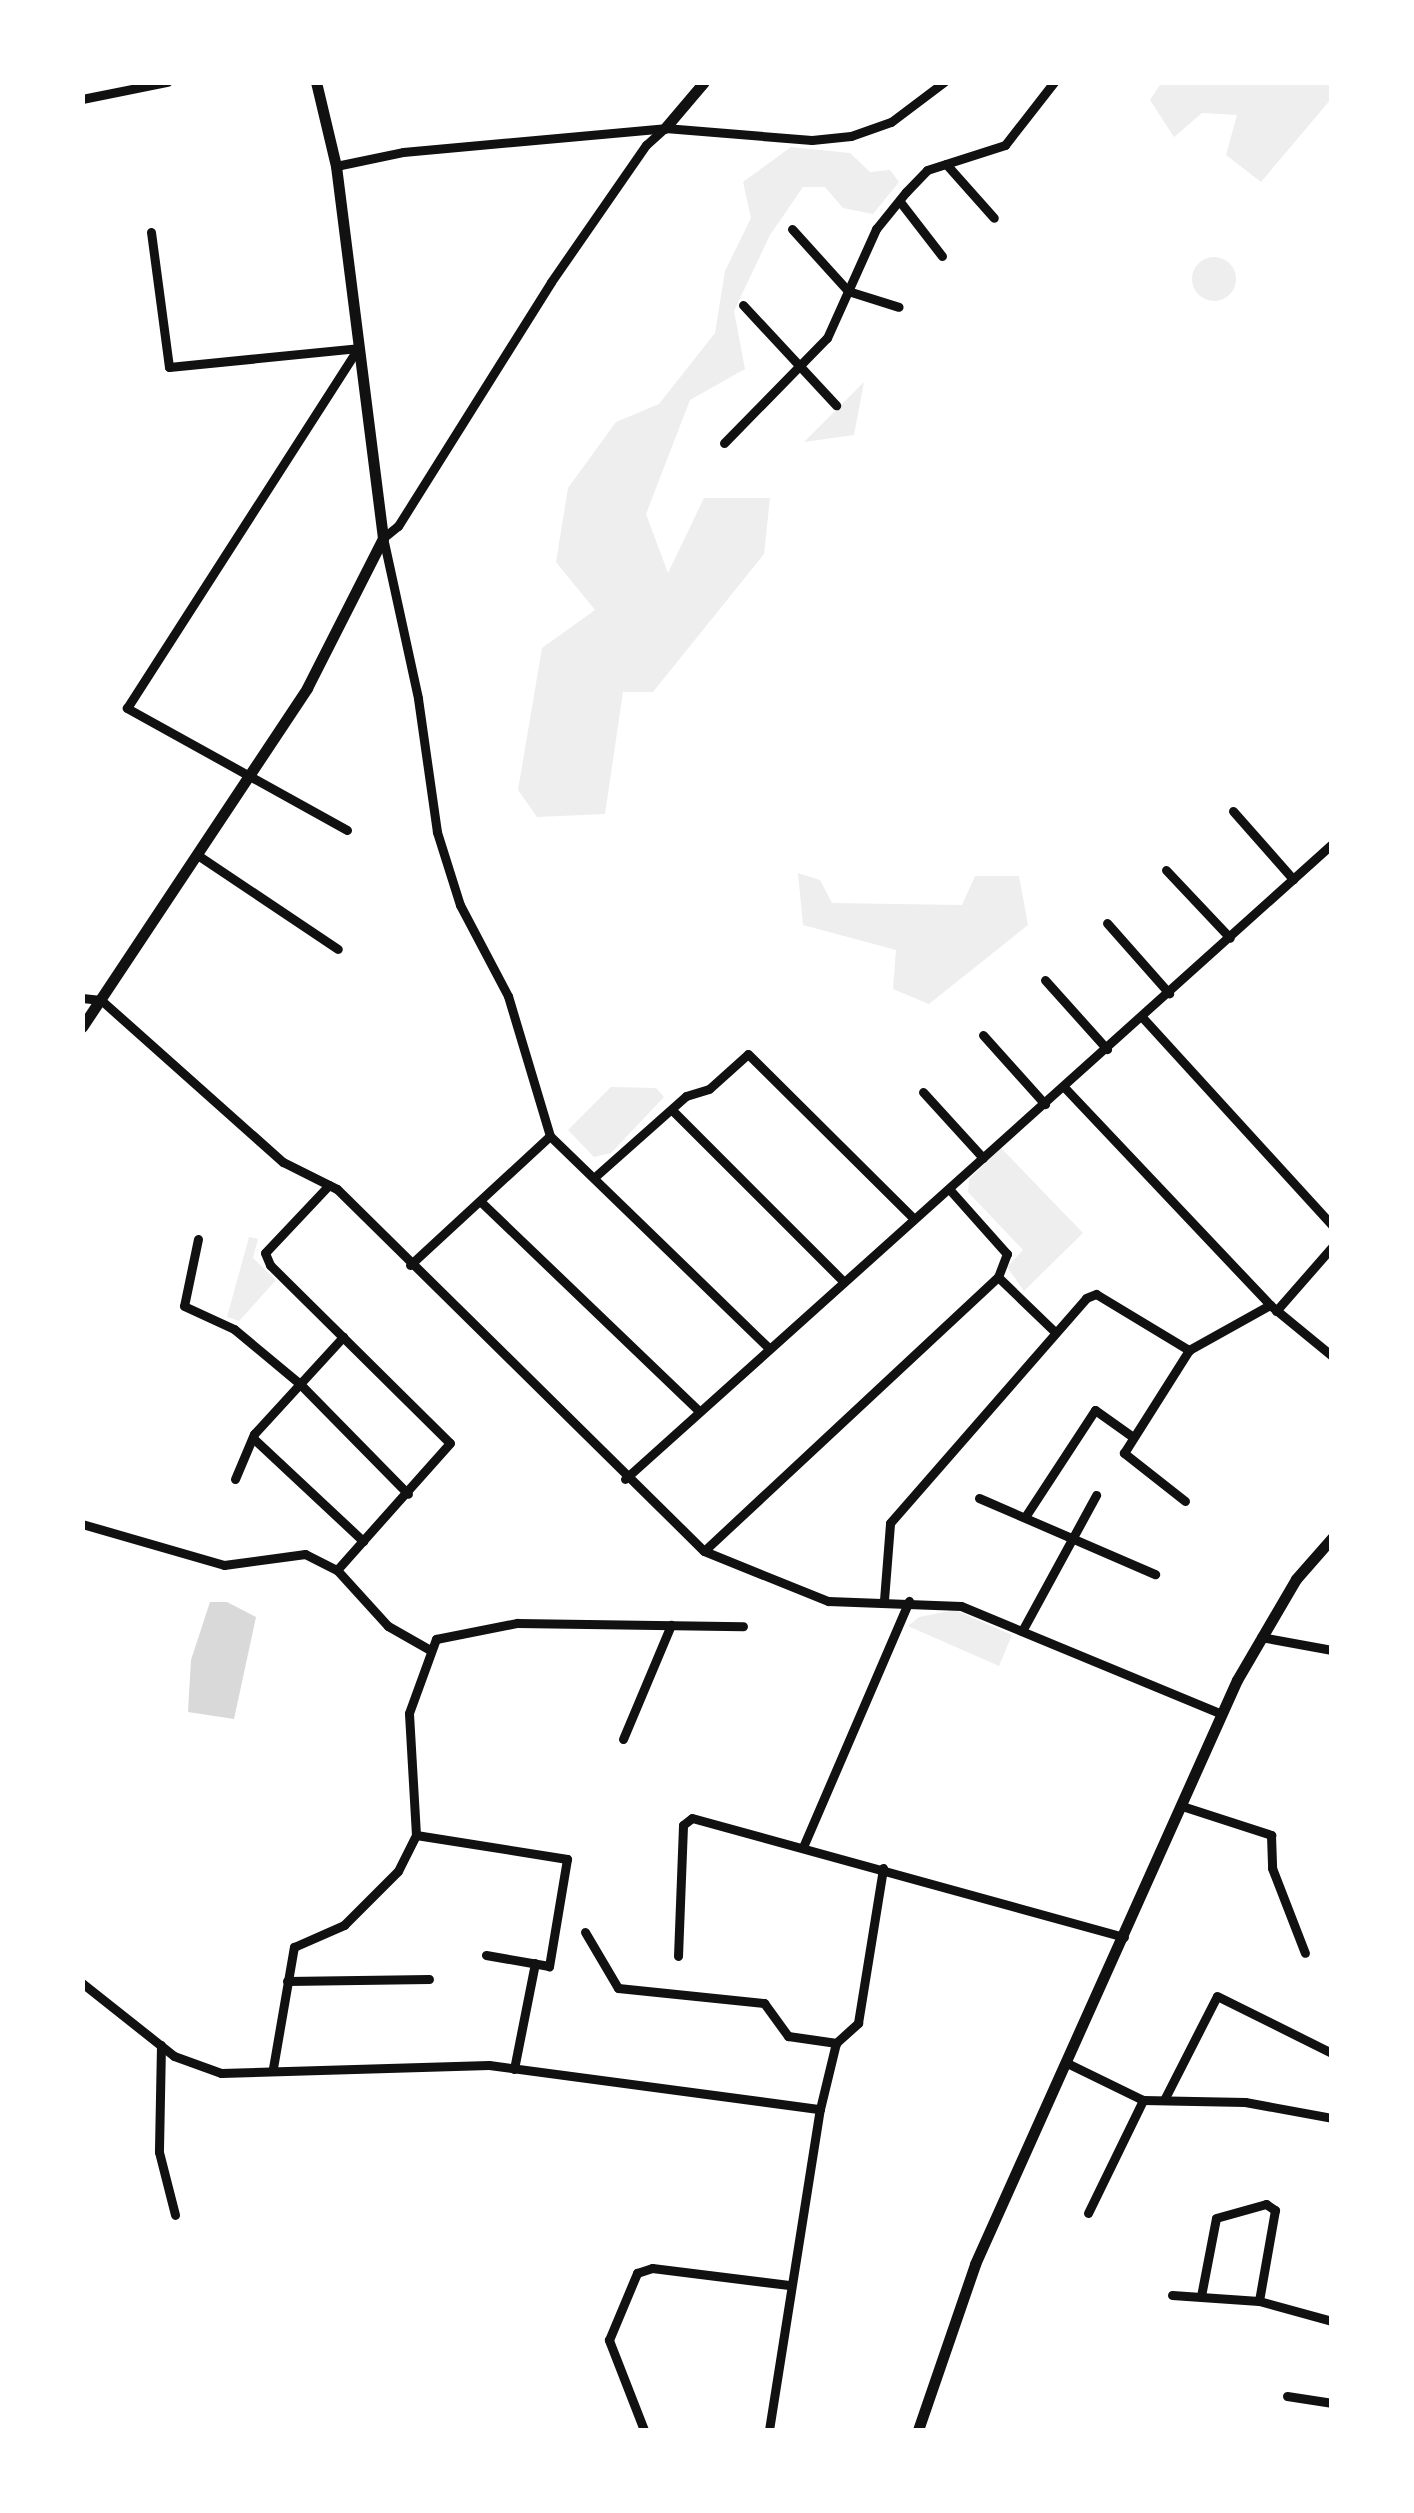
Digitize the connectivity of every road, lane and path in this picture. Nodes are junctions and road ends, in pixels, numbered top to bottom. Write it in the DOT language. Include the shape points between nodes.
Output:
graph roads {
  1 [pos="168,82"];
  2 [pos="316,82"];
  3 [pos="704,82"];
  4 [pos="944,82"];
  5 [pos="1054,82"];
  6 [pos="82,99"];
  7 [pos="666,128"];
  8 [pos="946,164"];
  9 [pos="336,166"];
  10 [pos="902,203"];
  11 [pos="994,218"];
  12 [pos="792,229"];
  13 [pos="151,232"];
  14 [pos="942,256"];
  15 [pos="848,291"];
  16 [pos="743,305"];
  17 [pos="898,307"];
  18 [pos="358,348"];
  19 [pos="799,365"];
  20 [pos="836,404"];
  21 [pos="724,443"];
  22 [pos="383,538"];
  23 [pos="250,776"];
  24 [pos="1233,811"];
  25 [pos="348,830"];
  26 [pos="1332,844"];
  27 [pos="199,856"];
  28 [pos="1166,870"];
  29 [pos="1293,879"];
  30 [pos="1106,922"];
  31 [pos="1230,938"];
  32 [pos="338,948"];
  33 [pos="1045,980"];
  34 [pos="1168,993"];
  35 [pos="82,998"];
  36 [pos="101,1000"];
  37 [pos="1142,1017"];
  38 [pos="82,1027"];
  39 [pos="983,1035"];
  40 [pos="1107,1049"];
  41 [pos="1065,1088"];
  42 [pos="923,1092"];
  43 [pos="1045,1104"];
  44 [pos="672,1110"];
  45 [pos="550,1136"];
  46 [pos="983,1158"];
  47 [pos="597,1175"];
  48 [pos="329,1185"];
  49 [pos="948,1190"];
  50 [pos="480,1201"];
  51 [pos="914,1218"];
  52 [pos="1332,1226"];
  53 [pos="198,1239"];
  54 [pos="1332,1246"];
  55 [pos="410,1265"];
  56 [pos="998,1277"];
  57 [pos="844,1282"];
  58 [pos="1273,1308"];
  59 [pos="1056,1332"];
  60 [pos="343,1337"];
  61 [pos="769,1348"];
  62 [pos="1189,1350"];
  63 [pos="1332,1356"];
  64 [pos="300,1384"];
  65 [pos="699,1412"];
  66 [pos="1134,1437"];
  67 [pos="253,1438"];
  68 [pos="235,1479"];
  69 [pos="625,1479"];
  70 [pos="408,1494"];
  71 [pos="1096,1495"];
  72 [pos="978,1498"];
  73 [pos="1185,1501"];
  74 [pos="1025,1516"];
  75 [pos="82,1524"];
  76 [pos="1072,1535"];
  77 [pos="1332,1538"];
  78 [pos="363,1542"];
  79 [pos="704,1551"];
  80 [pos="336,1570"];
  81 [pos="1155,1574"];
  82 [pos="884,1600"];
  83 [pos="909,1601"];
  84 [pos="671,1625"];
  85 [pos="744,1626"];
  86 [pos="1022,1631"];
  87 [pos="1260,1636"];
  88 [pos="430,1650"];
  89 [pos="1332,1650"];
  90 [pos="1222,1714"];
  91 [pos="623,1738"];
  92 [pos="1182,1806"];
  93 [pos="416,1835"];
  94 [pos="803,1847"];
  95 [pos="883,1868"];
  96 [pos="585,1932"];
  97 [pos="1124,1936"];
  98 [pos="1304,1953"];
  99 [pos="486,1956"];
  100 [pos="678,1956"];
  101 [pos="535,1963"];
  102 [pos="429,1979"];
  103 [pos="286,1982"];
  104 [pos="82,1983"];
  105 [pos="836,2043"];
  106 [pos="160,2045"];
  107 [pos="1332,2053"];
  108 [pos="1066,2063"];
  109 [pos="273,2068"];
  110 [pos="514,2069"];
  111 [pos="1165,2098"];
  112 [pos="1143,2100"];
  113 [pos="820,2109"];
  114 [pos="1332,2118"];
  115 [pos="1088,2213"];
  116 [pos="176,2216"];
  117 [pos="789,2285"];
  118 [pos="1172,2295"];
  119 [pos="1201,2296"];
  120 [pos="1259,2301"];
  121 [pos="1332,2321"];
  122 [pos="1287,2396"];
  123 [pos="1332,2403"];
  124 [pos="644,2430"];
  125 [pos="770,2430"];
  126 [pos="918,2430"];
  1 -- 6 [label="street"];
  2 -- 9 [label="street"];
  3 -- 7 [label="street"];
  4 -- 7 [label="street" via="891,122 851,136 812,140"];
  5 -- 8 [label="street" via="1004,145"];
  7 -- 9 [label="street" via="403,152"];
  7 -- 22 [label="street" via="646,144 398,526"];
  8 -- 10 [label="street" via="928,170"];
  8 -- 11 [label="street"];
  9 -- 18 [label="street"];
  10 -- 14 [label="street"];
  10 -- 15 [label="street" via="876,229"];
  12 -- 15 [label="street"];
  13 -- 18 [label="street" via="169,367"];
  15 -- 17 [label="street"];
  15 -- 19 [label="street" via="827,338"];
  16 -- 19 [label="street"];
  18 -- 22 [label="street"];
  18 -- 23 [label="street" via="128,708"];
  19 -- 20 [label="street"];
  19 -- 21 [label="street"];
  22 -- 23 [label="street" via="337,635"];
  22 -- 45 [label="street" via="418,698 437,832 460,905 508,996"];
  23 -- 25 [label="street"];
  23 -- 27 [label="street"];
  24 -- 29 [label="street"];
  26 -- 29 [label="street"];
  27 -- 32 [label="street"];
  27 -- 36 [label="street"];
  28 -- 31 [label="street"];
  29 -- 31 [label="street"];
  30 -- 34 [label="street"];
  31 -- 34 [label="street"];
  33 -- 40 [label="street"];
  34 -- 37 [label="street"];
  35 -- 36 [label="street"];
  36 -- 38 [label="street"];
  36 -- 48 [label="street" via="283,1162"];
  37 -- 40 [label="street"];
  37 -- 52 [label="street"];
  39 -- 43 [label="street"];
  40 -- 41 [label="street"];
  41 -- 43 [label="street"];
  41 -- 58 [label="street"];
  42 -- 46 [label="street"];
  43 -- 46 [label="street"];
  44 -- 47 [label="street"];
  44 -- 51 [label="street" via="686,1096 709,1089 748,1054"];
  44 -- 57 [label="street"];
  45 -- 47 [label="street"];
  45 -- 50 [label="street"];
  46 -- 49 [label="street"];
  47 -- 61 [label="street"];
  48 -- 55 [label="street"];
  48 -- 60 [label="street" via="265,1253"];
  49 -- 51 [label="street"];
  49 -- 56 [label="street" via="1007,1254"];
  50 -- 55 [label="street"];
  50 -- 65 [label="street"];
  51 -- 57 [label="street"];
  53 -- 64 [label="street" via="184,1306 234,1330"];
  54 -- 58 [label="street"];
  55 -- 69 [label="street"];
  56 -- 59 [label="street"];
  56 -- 79 [label="street"];
  57 -- 61 [label="street"];
  58 -- 62 [label="street"];
  58 -- 63 [label="street"];
  59 -- 62 [label="street" via="1096,1294"];
  59 -- 82 [label="street" via="890,1523"];
  60 -- 64 [label="street"];
  60 -- 70 [label="street" via="450,1443"];
  61 -- 65 [label="street"];
  62 -- 66 [label="street"];
  64 -- 67 [label="street"];
  64 -- 70 [label="street"];
  65 -- 69 [label="street"];
  66 -- 73 [label="street" via="1124,1452"];
  66 -- 74 [label="street" via="1096,1410"];
  67 -- 68 [label="street"];
  67 -- 78 [label="street"];
  69 -- 79 [label="street"];
  70 -- 78 [label="street"];
  71 -- 76 [label="street"];
  72 -- 74 [label="street"];
  74 -- 76 [label="street"];
  75 -- 80 [label="street" via="224,1565 305,1554"];
  76 -- 81 [label="street"];
  76 -- 86 [label="street"];
  77 -- 87 [label="street"];
  78 -- 80 [label="street"];
  79 -- 82 [label="street" via="828,1602"];
  80 -- 88 [label="street" via="388,1626"];
  82 -- 83 [label="street"];
  83 -- 86 [label="street" via="962,1606"];
  83 -- 94 [label="street"];
  84 -- 85 [label="street"];
  84 -- 88 [label="street" via="518,1623 436,1639"];
  84 -- 91 [label="street"];
  86 -- 90 [label="street"];
  87 -- 89 [label="street"];
  87 -- 90 [label="street"];
  88 -- 93 [label="street" via="408,1712"];
  90 -- 92 [label="street"];
  92 -- 97 [label="street"];
  92 -- 98 [label="street" via="1271,1835 1272,1868"];
  93 -- 101 [label="street" via="566,1859 549,1966"];
  93 -- 103 [label="street" via="398,1870 344,1925 294,1947"];
  94 -- 95 [label="street"];
  94 -- 100 [label="street" via="692,1818 684,1824"];
  95 -- 97 [label="street"];
  95 -- 105 [label="street" via="858,2023"];
  96 -- 105 [label="street" via="618,1988 764,2003 788,2036"];
  97 -- 108 [label="street"];
  99 -- 101 [label="street"];
  101 -- 110 [label="street"];
  102 -- 103 [label="street"];
  103 -- 109 [label="street"];
  104 -- 106 [label="street"];
  105 -- 113 [label="street"];
  106 -- 109 [label="street" via="221,2073"];
  106 -- 116 [label="street" via="159,2152"];
  107 -- 111 [label="street" via="1217,1996"];
  108 -- 112 [label="street"];
  108 -- 126 [label="street" via="975,2264"];
  109 -- 110 [label="street"];
  110 -- 113 [label="street"];
  111 -- 112 [label="street"];
  111 -- 114 [label="street" via="1245,2102"];
  112 -- 115 [label="street"];
  113 -- 117 [label="street"];
  117 -- 124 [label="street" via="652,2268 637,2273 609,2340"];
  117 -- 125 [label="street"];
  118 -- 119 [label="street"];
  119 -- 120 [label="street"];
  119 -- 120 [label="street" via="1216,2218 1266,2204 1276,2210"];
  120 -- 121 [label="street"];
  122 -- 123 [label="street"];
}
